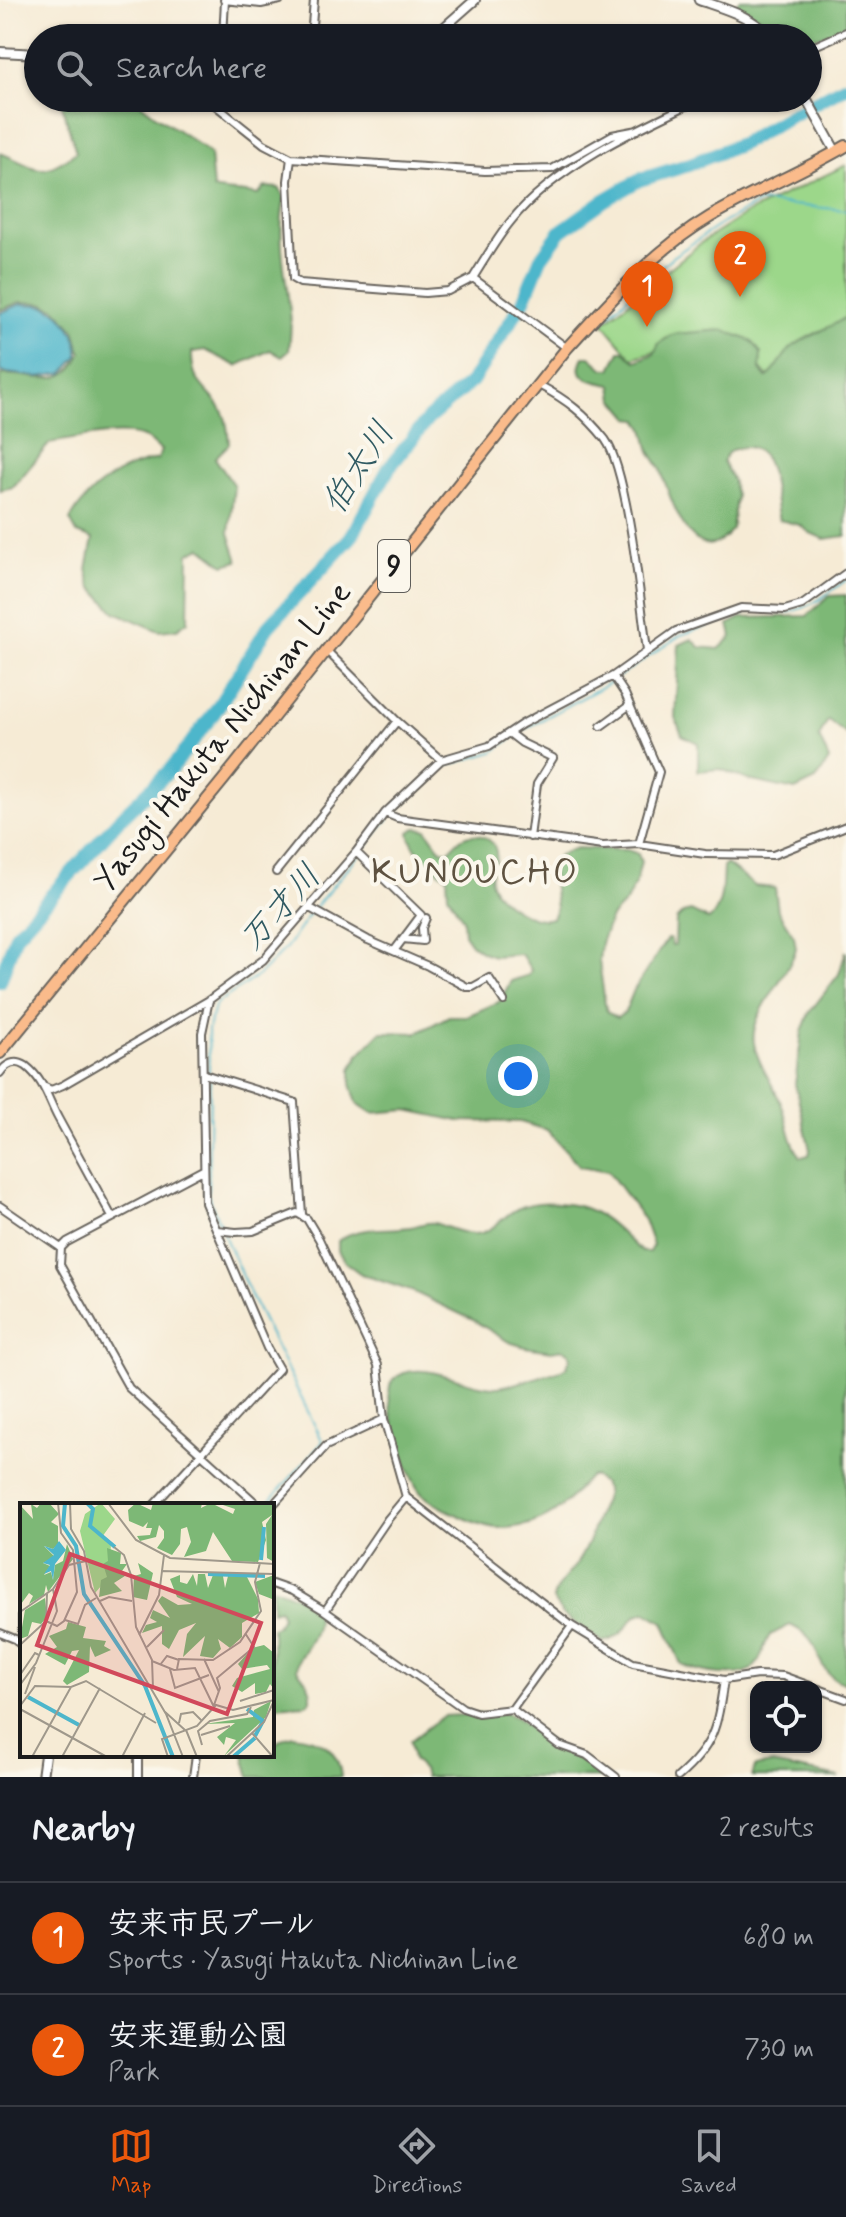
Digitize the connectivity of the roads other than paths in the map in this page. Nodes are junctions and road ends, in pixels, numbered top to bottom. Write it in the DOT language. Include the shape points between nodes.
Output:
graph roads {
  1 [pos="224,0"];
  2 [pos="280,0"];
  3 [pos="314,0"];
  4 [pos="475,0"];
  5 [pos="699,0"];
  6 [pos="223,24"];
  7 [pos="312,24"];
  8 [pos="448,24"];
  9 [pos="756,24"];
  10 [pos="846,32"];
  11 [pos="822,43"];
  12 [pos="0,52"];
  13 [pos="24,53"];
  14 [pos="224,112"];
  15 [pos="675,112"];
  16 [pos="814,112"];
  17 [pos="638,130"];
  18 [pos="841,149"];
  19 [pos="291,158"];
  20 [pos="475,279"];
  21 [pos="562,345"];
  22 [pos="539,385"];
  23 [pos="846,573"];
  24 [pos="326,650"];
  25 [pos="647,650"];
  26 [pos="613,676"];
  27 [pos="630,705"];
  28 [pos="397,721"];
  29 [pos="601,726"];
  30 [pos="513,736"];
  31 [pos="441,760"];
  32 [pos="389,815"];
  33 [pos="846,826"];
  34 [pos="530,837"];
  35 [pos="639,844"];
  36 [pos="359,854"];
  37 [pos="276,872"];
  38 [pos="312,909"];
  39 [pos="426,918"];
  40 [pos="403,939"];
  41 [pos="394,951"];
  42 [pos="209,1000"];
  43 [pos="504,1001"];
  44 [pos="0,1053"];
  45 [pos="0,1073"];
  46 [pos="208,1074"];
  47 [pos="45,1087"];
  48 [pos="203,1170"];
  49 [pos="0,1206"];
  50 [pos="302,1214"];
  51 [pos="112,1217"];
  52 [pos="221,1230"];
  53 [pos="61,1248"];
  54 [pos="384,1419"];
  55 [pos="201,1454"];
  56 [pos="406,1497"];
  57 [pos="156,1503"];
  58 [pos="256,1503"];
  59 [pos="274,1504"];
  60 [pos="274,1585"];
  61 [pos="325,1611"];
  62 [pos="572,1626"];
  63 [pos="0,1633"];
  64 [pos="20,1641"];
  65 [pos="724,1680"];
  66 [pos="796,1681"];
  67 [pos="822,1690"];
  68 [pos="846,1699"];
  69 [pos="512,1709"];
  70 [pos="45,1757"];
  71 [pos="196,1757"];
  72 [pos="42,1777"];
  73 [pos="193,1777"];
  74 [pos="616,1777"];
  75 [pos="678,1777"];
  1 -- 2 [label="street"];
  1 -- 6 [label="street"];
  3 -- 7 [label="street"];
  4 -- 8 [label="street"];
  5 -- 9 [label="street"];
  10 -- 11 [label="street"];
  12 -- 13 [label="street"];
  14 -- 19 [label="street"];
  15 -- 17 [label="street"];
  16 -- 18 [label="street" via="828,139"];
  17 -- 19 [label="street" via="612,135 552,169 485,171"];
  17 -- 20 [label="street" via="544,189 512,219"];
  18 -- 21 [label="main road, Yasugi Hakuta Nichinan Line / 9" via="765,186 676,240"];
  19 -- 20 [label="street" via="293,279 425,293 448,291"];
  20 -- 21 [label="street"];
  21 -- 22 [label="main road, Yasugi Hakuta Nichinan Line / 9"];
  22 -- 24 [label="main road, Yasugi Hakuta Nichinan Line / 9"];
  22 -- 25 [label="street" via="572,403 612,451 624,494"];
  23 -- 25 [label="street" via="802,605 785,610 741,608 676,631"];
  24 -- 28 [label="street"];
  24 -- 44 [label="main road, Yasugi Hakuta Nichinan Line / 9"];
  25 -- 26 [label="street"];
  26 -- 27 [label="street"];
  26 -- 30 [label="street"];
  27 -- 29 [label="street"];
  27 -- 35 [label="street" via="659,772"];
  28 -- 31 [label="street"];
  28 -- 37 [label="street"];
  30 -- 31 [label="street"];
  30 -- 34 [label="street" via="553,758 537,784"];
  31 -- 32 [label="street"];
  32 -- 34 [label="street"];
  32 -- 36 [label="street"];
  33 -- 35 [label="street" via="773,855 705,854"];
  34 -- 35 [label="street" via="603,846"];
  36 -- 38 [label="street"];
  36 -- 40 [label="street" via="421,915"];
  38 -- 41 [label="street"];
  38 -- 42 [label="street" via="263,960"];
  39 -- 40 [label="street" via="423,941"];
  40 -- 41 [label="street"];
  41 -- 43 [label="street" via="467,987 489,978"];
  42 -- 46 [label="street" via="202,1033"];
  42 -- 47 [label="street" via="63,1085"];
  45 -- 47 [label="street" via="15,1062"];
  46 -- 48 [label="street"];
  46 -- 50 [label="street" via="294,1102"];
  47 -- 51 [label="street"];
  48 -- 51 [label="street"];
  48 -- 52 [label="street" via="205,1203"];
  49 -- 53 [label="street"];
  50 -- 52 [label="street" via="253,1231"];
  50 -- 54 [label="street" via="378,1365"];
  51 -- 53 [label="street"];
  52 -- 55 [label="street" via="279,1369"];
  53 -- 55 [label="street" via="61,1271 129,1388"];
  54 -- 56 [label="street"];
  54 -- 59 [label="street" via="326,1446"];
  55 -- 57 [label="street"];
  55 -- 58 [label="street"];
  56 -- 61 [label="street"];
  56 -- 62 [label="street"];
  60 -- 61 [label="street"];
  61 -- 69 [label="street" via="463,1708 478,1713"];
  62 -- 65 [label="street" via="633,1663"];
  62 -- 69 [label="street"];
  63 -- 64 [label="street"];
  65 -- 66 [label="street" via="757,1675"];
  65 -- 75 [label="street" via="716,1730 699,1760"];
  67 -- 68 [label="street"];
  69 -- 74 [label="street" via="559,1745 587,1755"];
  70 -- 72 [label="street"];
  71 -- 73 [label="street"];
}
